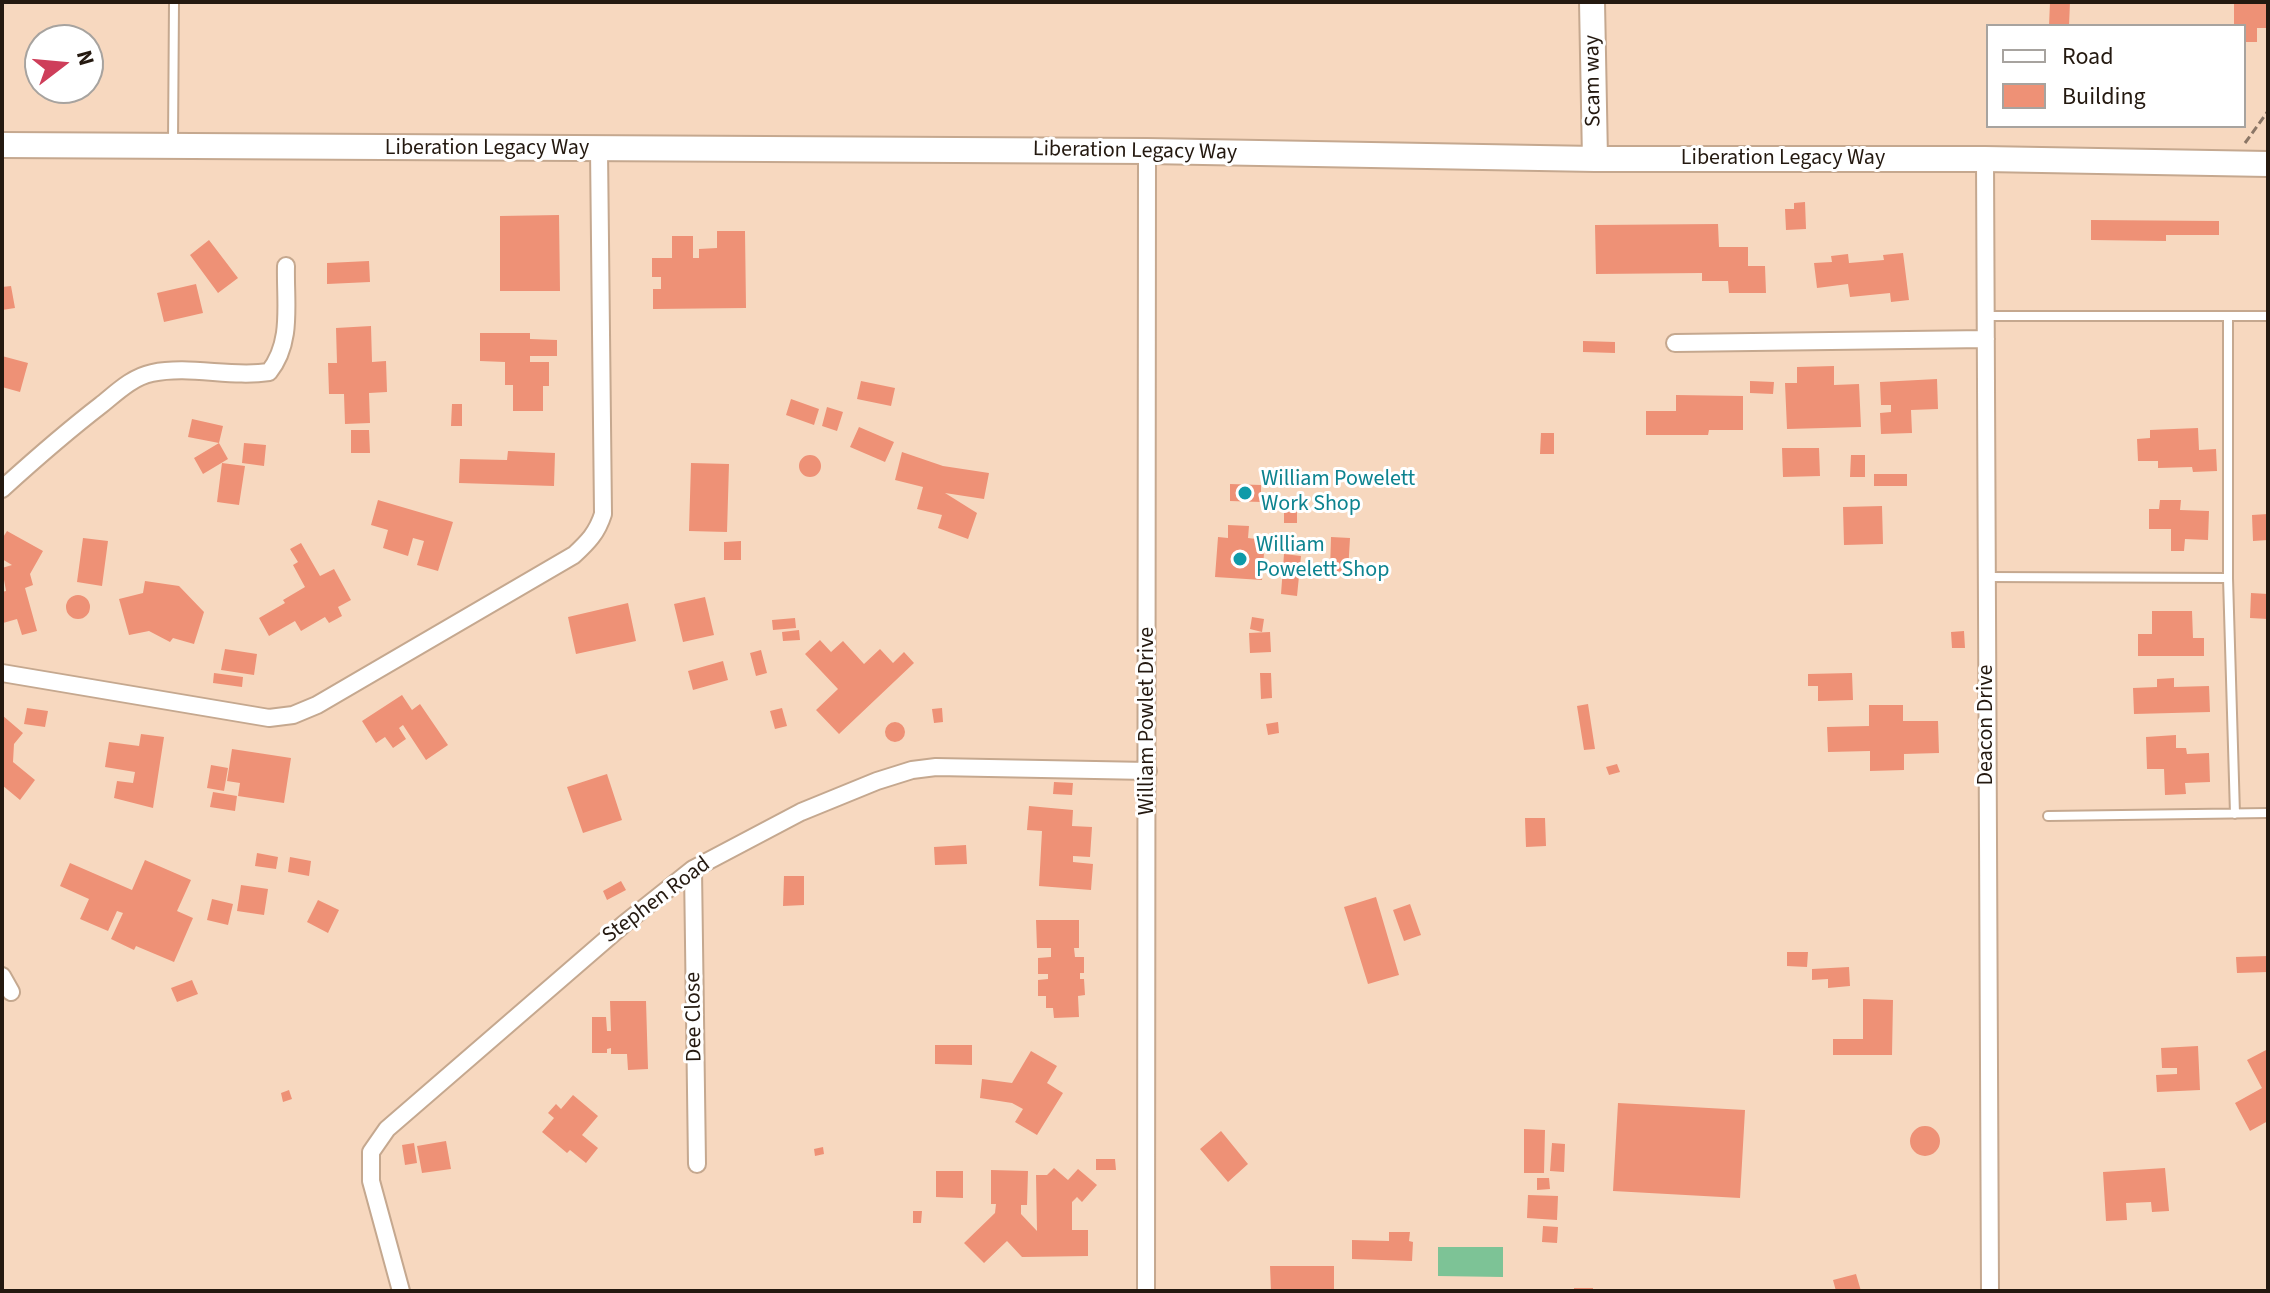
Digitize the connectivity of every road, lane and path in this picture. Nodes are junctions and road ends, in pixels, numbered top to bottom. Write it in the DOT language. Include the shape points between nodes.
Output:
graph roads {
  1 [pos="174,2"];
  2 [pos="1592,2"];
  3 [pos="2268,111"];
  4 [pos="2,145"];
  5 [pos="173,147"];
  6 [pos="599,150"];
  7 [pos="1147,151"];
  8 [pos="1595,159"];
  9 [pos="1985,159"];
  10 [pos="2228,163"];
  11 [pos="2268,164"];
  12 [pos="286,266"];
  13 [pos="1986,316"];
  14 [pos="2228,316"];
  15 [pos="2268,316"];
  16 [pos="1986,339"];
  17 [pos="1675,343"];
  18 [pos="2,489"];
  19 [pos="1987,577"];
  20 [pos="2228,578"];
  21 [pos="2,673"];
  22 [pos="1148,771"];
  23 [pos="2268,813"];
  24 [pos="2235,814"];
  25 [pos="2048,816"];
  26 [pos="693,869"];
  27 [pos="2,976"];
  28 [pos="11,992"];
  29 [pos="697,1164"];
  30 [pos="401,1291"];
  31 [pos="1146,1291"];
  32 [pos="1990,1291"];
  1 -- 5 [label="lane"];
  2 -- 8 [label="main road, Scam way"];
  3 -- 10 [label="path"];
  4 -- 5 [label="main road, Liberation Legacy Way"];
  5 -- 6 [label="main road, Liberation Legacy Way"];
  6 -- 7 [label="main road, Liberation Legacy Way"];
  6 -- 21 [label="street" via="603,514 598,530 574,555 293,715 269,718"];
  7 -- 8 [label="main road, Liberation Legacy Way"];
  7 -- 22 [label="street, William Powlet Drive"];
  8 -- 9 [label="main road, Liberation Legacy Way"];
  9 -- 10 [label="main road, Liberation Legacy Way"];
  9 -- 13 [label="street, Deacon Drive"];
  10 -- 11 [label="main road, Liberation Legacy Way"];
  12 -- 18 [label="street" via="285,342 269,372 172,371 132,380"];
  13 -- 14 [label="lane"];
  13 -- 16 [label="street, Deacon Drive"];
  14 -- 15 [label="lane"];
  14 -- 20 [label="lane"];
  16 -- 17 [label="street"];
  16 -- 19 [label="street, Deacon Drive"];
  19 -- 20 [label="lane"];
  19 -- 32 [label="street, Deacon Drive"];
  20 -- 24 [label="lane"];
  22 -- 26 [label="street, Stephen Road" via="912,770 801,812"];
  22 -- 31 [label="street, William Powlet Drive"];
  23 -- 24 [label="lane"];
  24 -- 25 [label="lane"];
  26 -- 29 [label="street, Dee Close"];
  26 -- 30 [label="street, Stephen Road" via="447,1075 387,1129 371,1152 371,1181"];
  27 -- 28 [label="street"];
}
